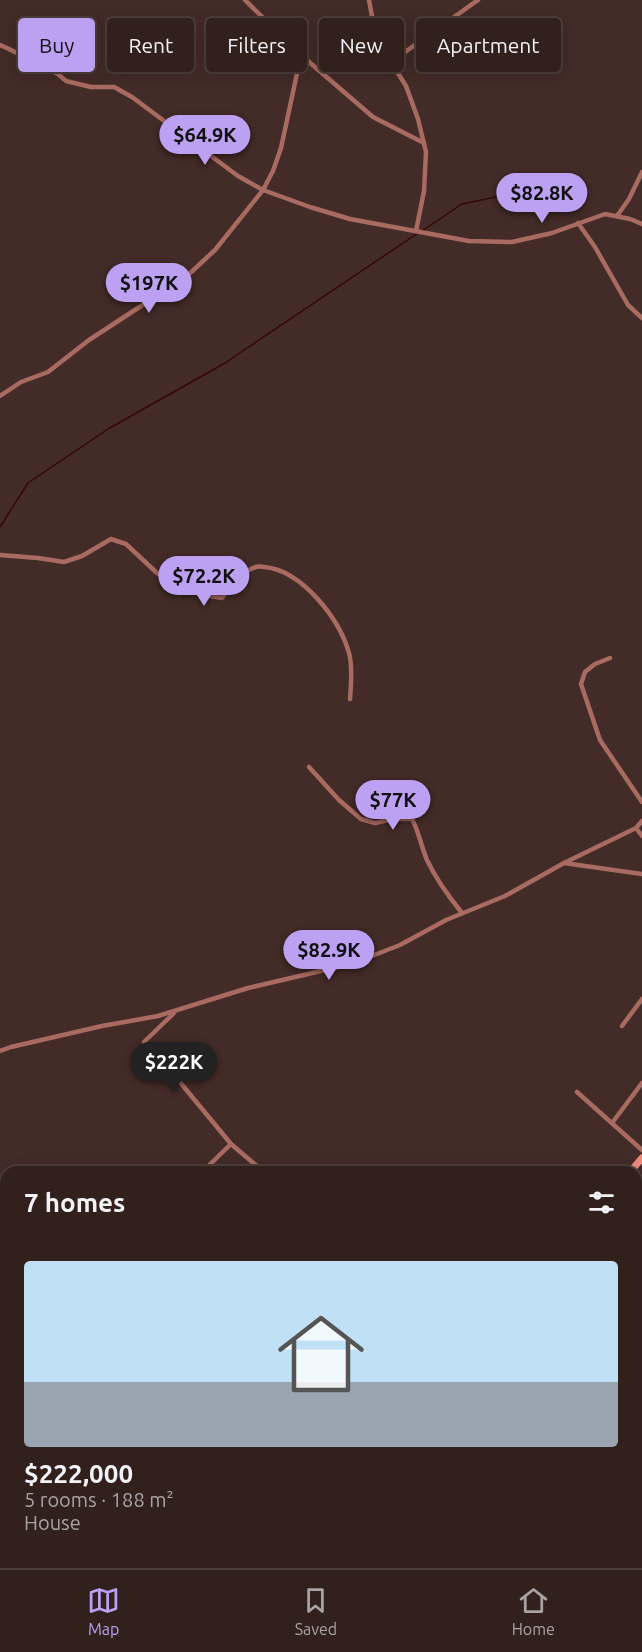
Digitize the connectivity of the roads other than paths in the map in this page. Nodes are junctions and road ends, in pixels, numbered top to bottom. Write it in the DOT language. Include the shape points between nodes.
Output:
graph roads {
  1 [pos="245,0"];
  2 [pos="369,0"];
  3 [pos="478,0"];
  4 [pos="263,18"];
  5 [pos="372,18"];
  6 [pos="0,45"];
  7 [pos="404,53"];
  8 [pos="307,60"];
  9 [pos="297,72"];
  10 [pos="397,72"];
  11 [pos="424,143"];
  12 [pos="642,172"];
  13 [pos="262,190"];
  14 [pos="616,216"];
  15 [pos="578,223"];
  16 [pos="642,224"];
  17 [pos="416,231"];
  18 [pos="642,318"];
  19 [pos="0,396"];
  20 [pos="0,555"];
  21 [pos="610,658"];
  22 [pos="350,699"];
  23 [pos="309,767"];
  24 [pos="642,802"];
  25 [pos="642,822"];
  26 [pos="636,828"];
  27 [pos="642,836"];
  28 [pos="564,863"];
  29 [pos="642,874"];
  30 [pos="462,914"];
  31 [pos="642,999"];
  32 [pos="176,1011"];
  33 [pos="622,1026"];
  34 [pos="0,1051"];
  35 [pos="642,1083"];
  36 [pos="577,1092"];
  37 [pos="612,1123"];
  38 [pos="231,1144"];
  39 [pos="642,1150"];
  40 [pos="208,1166"];
  41 [pos="257,1166"];
  1 -- 4 [label="street"];
  2 -- 5 [label="street"];
  3 -- 7 [label="street"];
  6 -- 13 [label="street" via="66,81 114,87"];
  8 -- 11 [label="street" via="373,117"];
  9 -- 13 [label="street" via="281,148"];
  10 -- 11 [label="street" via="406,86"];
  11 -- 17 [label="street" via="424,191"];
  12 -- 14 [label="street"];
  13 -- 17 [label="street" via="350,219"];
  13 -- 19 [label="street" via="215,250 187,276 89,340 48,372 21,382"];
  14 -- 15 [label="street" via="605,214"];
  14 -- 16 [label="street"];
  15 -- 17 [label="street" via="512,242 469,241"];
  15 -- 18 [label="street" via="628,305"];
  20 -- 22 [label="street" via="64,562 111,539 126,544 157,573 183,588 222,598 246,573 257,567 275,568 306,587 338,629 349,653"];
  21 -- 24 [label="street" via="585,672 581,684 600,740"];
  23 -- 30 [label="street" via="361,819 375,823 412,819 427,860"];
  25 -- 26 [label="street"];
  26 -- 27 [label="street"];
  26 -- 28 [label="street"];
  28 -- 29 [label="street"];
  28 -- 30 [label="street" via="505,896"];
  30 -- 32 [label="street" via="351,964 248,988"];
  31 -- 33 [label="street"];
  32 -- 34 [label="street"];
  32 -- 38 [label="street" via="144,1042 157,1062"];
  35 -- 37 [label="street"];
  36 -- 37 [label="street"];
  37 -- 39 [label="street"];
  38 -- 40 [label="street"];
  38 -- 41 [label="street"];
}
